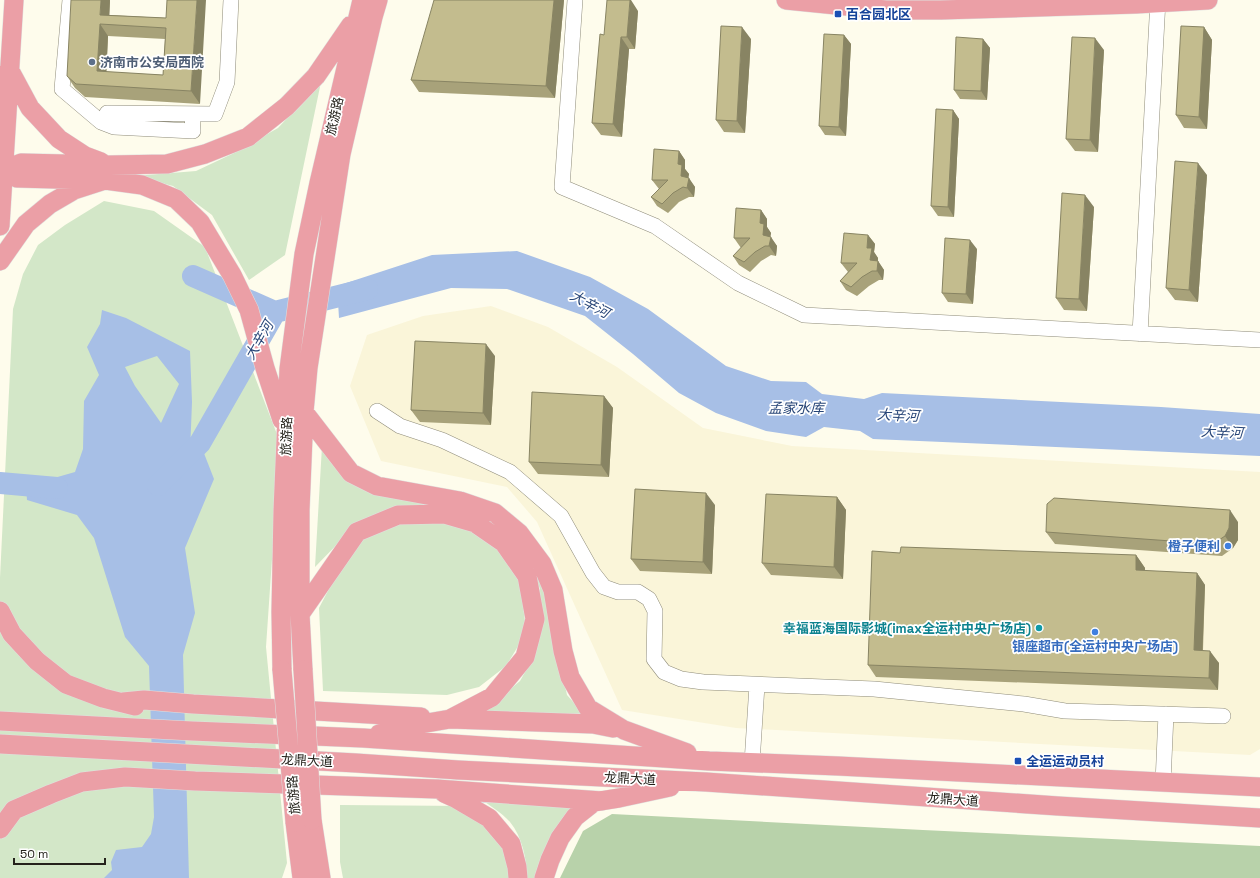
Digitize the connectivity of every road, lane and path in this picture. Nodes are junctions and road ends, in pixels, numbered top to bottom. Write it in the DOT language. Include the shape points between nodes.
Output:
graph roads {
  1 [pos="14,0"];
  2 [pos="70,0"];
  3 [pos="231,0"];
  4 [pos="378,0"];
  5 [pos="575,0"];
  6 [pos="786,0"];
  7 [pos="1208,0"];
  8 [pos="1158,1"];
  9 [pos="360,8"];
  10 [pos="9,68"];
  11 [pos="107,113"];
  12 [pos="192,114"];
  13 [pos="2,170"];
  14 [pos="108,173"];
  15 [pos="0,226"];
  16 [pos="0,261"];
  17 [pos="1140,334"];
  18 [pos="1260,340"];
  19 [pos="377,411"];
  20 [pos="304,412"];
  21 [pos="287,433"];
  22 [pos="0,611"];
  23 [pos="300,614"];
  24 [pos="757,685"];
  25 [pos="145,705"];
  26 [pos="1166,714"];
  27 [pos="1223,716"];
  28 [pos="450,719"];
  29 [pos="0,721"];
  30 [pos="192,728"];
  31 [pos="624,730"];
  32 [pos="363,738"];
  33 [pos="0,744"];
  34 [pos="203,757"];
  35 [pos="709,761"];
  36 [pos="356,763"];
  37 [pos="752,763"];
  38 [pos="148,774"];
  39 [pos="706,782"];
  40 [pos="1163,783"];
  41 [pos="1260,787"];
  42 [pos="437,789"];
  43 [pos="602,801"];
  44 [pos="1260,818"];
  45 [pos="304,821"];
  46 [pos="0,829"];
  47 [pos="301,877"];
  48 [pos="321,878"];
  49 [pos="518,878"];
  50 [pos="544,878"];
  1 -- 10 [label="main road"];
  2 -- 12 [label="street" via="62,89 101,122 114,127 193,131"];
  3 -- 12 [label="street" via="227,82 215,114"];
  4 -- 20 [label="main road, 旅游路" via="341,154 308,368"];
  5 -- 17 [label="street" via="562,187 655,226 738,283 804,315"];
  6 -- 8 [label="main road" via="886,10 957,10"];
  7 -- 8 [label="main road"];
  8 -- 17 [label="street"];
  9 -- 14 [label="main road" via="316,76 287,106 248,137 205,154 167,164"];
  9 -- 21 [label="main road, 旅游路" via="304,254 289,369"];
  10 -- 13 [label="main road"];
  10 -- 14 [label="main road" via="30,108 59,139"];
  11 -- 12 [label="street"];
  13 -- 14 [label="main road" via="17,178"];
  13 -- 15 [label="main road"];
  14 -- 16 [label="main road" via="50,204 26,224"];
  14 -- 21 [label="main road" via="176,199 200,222 232,275 249,310"];
  17 -- 18 [label="street"];
  19 -- 24 [label="street" via="400,426 442,440 510,472 561,516 593,573 604,587 618,592 638,592 649,599 655,611 654,659 664,672 680,679"];
  20 -- 23 [label="main road, 旅游路" via="300,510"];
  20 -- 31 [label="main road" via="351,473 377,486 460,501 495,513 519,533 542,564 553,590 570,677 588,708"];
  21 -- 45 [label="main road, 旅游路, bridge" via="283,511 282,670"];
  22 -- 25 [label="main road" via="12,634 37,662 66,684 103,698"];
  23 -- 28 [label="main road" via="357,532 398,515 444,514 475,522 504,543 527,576 535,619 525,656 492,697"];
  23 -- 45 [label="main road, 旅游路, bridge"];
  24 -- 26 [label="street" via="874,689 1024,704 1064,711"];
  24 -- 37 [label="street"];
  25 -- 28 [label="main road" via="193,704"];
  25 -- 30 [label="main road"];
  26 -- 27 [label="street"];
  26 -- 40 [label="street"];
  28 -- 31 [label="main road" via="593,724"];
  28 -- 32 [label="main road"];
  29 -- 30 [label="main road, 龙鼎大道" via="146,729"];
  30 -- 32 [label="main road, 龙鼎大道"];
  31 -- 35 [label="main road"];
  32 -- 35 [label="main road, 龙鼎大道"];
  33 -- 34 [label="main road, 龙鼎大道"];
  34 -- 36 [label="main road, 龙鼎大道"];
  34 -- 38 [label="main road"];
  35 -- 37 [label="main road, 龙鼎大道"];
  36 -- 39 [label="main road, 龙鼎大道"];
  36 -- 42 [label="main road"];
  37 -- 40 [label="main road, 龙鼎大道"];
  38 -- 42 [label="main road" via="195,780"];
  38 -- 46 [label="main road" via="82,782 14,810"];
  39 -- 43 [label="main road"];
  39 -- 44 [label="main road, 龙鼎大道"];
  40 -- 41 [label="main road, 龙鼎大道"];
  42 -- 43 [label="main road"];
  42 -- 49 [label="main road" via="489,818 511,844 518,867"];
  43 -- 50 [label="main road" via="594,802 576,817 560,838"];
  45 -- 47 [label="main road, 旅游路"];
  45 -- 48 [label="main road, 旅游路"];
}
